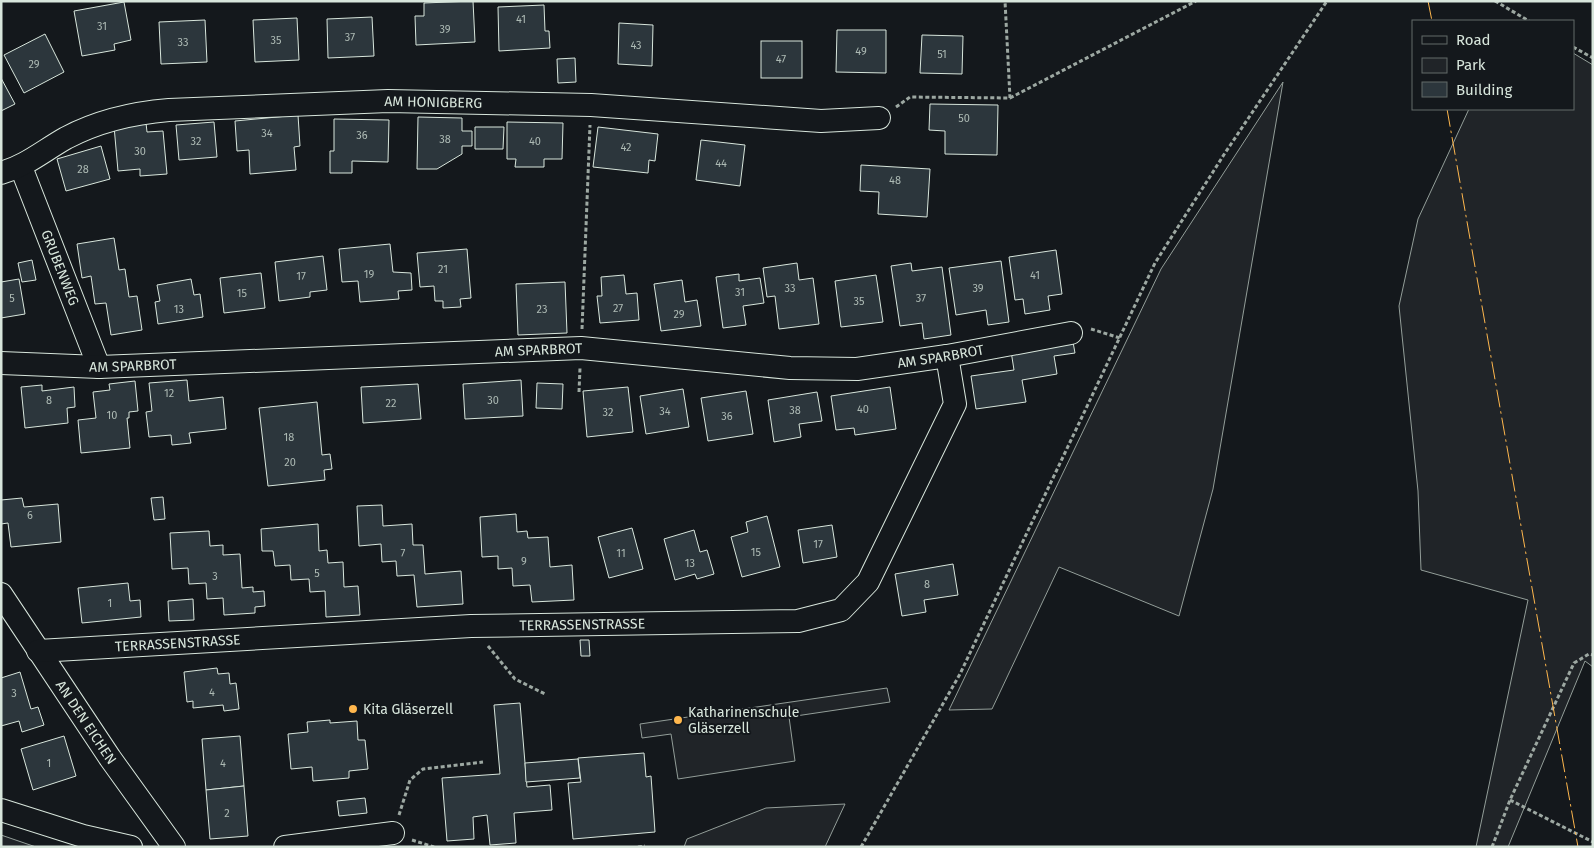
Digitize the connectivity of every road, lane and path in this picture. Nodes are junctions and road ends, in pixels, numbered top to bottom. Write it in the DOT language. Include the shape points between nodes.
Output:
graph roads {
  1 [pos="1005,1"];
  2 [pos="1196,1"];
  3 [pos="1327,1"];
  4 [pos="1495,1"];
  5 [pos="1527,20"];
  6 [pos="1574,48"];
  7 [pos="1593,58"];
  8 [pos="1010,98"];
  9 [pos="591,105"];
  10 [pos="878,118"];
  11 [pos="11,170"];
  12 [pos="1071,333"];
  13 [pos="1120,338"];
  14 [pos="581,348"];
  15 [pos="947,356"];
  16 [pos="1,363"];
  17 [pos="99,366"];
  18 [pos="1,594"];
  19 [pos="471,626"];
  20 [pos="38,650"];
  21 [pos="1593,655"];
  22 [pos="545,694"];
  23 [pos="483,762"];
  24 [pos="1510,800"];
  25 [pos="1,810"];
  26 [pos="393,833"];
  27 [pos="1593,842"];
  28 [pos="645,846"];
  29 [pos="131,847"];
  30 [pos="174,847"];
  31 [pos="285,847"];
  32 [pos="638,847"];
  33 [pos="861,847"];
  34 [pos="1492,847"];
  1 -- 8 [label="path"];
  2 -- 8 [label="path"];
  3 -- 13 [label="path" via="1155,263"];
  4 -- 5 [label="path"];
  6 -- 7 [label="path"];
  8 -- 10 [label="path" via="910,97"];
  9 -- 10 [label="street, AM HONIGBERG" via="821,121"];
  9 -- 11 [label="street, AM HONIGBERG" via="388,101 134,113 87,128"];
  9 -- 14 [label="path"];
  11 -- 17 [label="street, GRUBENWEG"];
  12 -- 13 [label="path" via="1094,329"];
  12 -- 15 [label="street, AM SPARBROT"];
  13 -- 33 [label="path" via="960,674"];
  14 -- 15 [label="street, AM SPARBROT" via="790,368 857,369"];
  14 -- 17 [label="street, AM SPARBROT"];
  15 -- 19 [label="street, TERRASSENSTRASSE" via="955,404 868,582 841,610 798,621"];
  16 -- 17 [label="street, AM SPARBROT"];
  18 -- 20 [label="street, AN DEN EICHEN"];
  19 -- 20 [label="street, TERRASSENSTRASSE"];
  19 -- 22 [label="path" via="515,679"];
  20 -- 30 [label="street, AN DEN EICHEN"];
  21 -- 24 [label="path" via="1574,663"];
  23 -- 26 [label="path" via="423,769 410,780"];
  24 -- 27 [label="path"];
  24 -- 34 [label="path"];
  25 -- 29 [label="street" via="83,836"];
  26 -- 31 [label="street"];
  28 -- 32 [label="path"];
}
